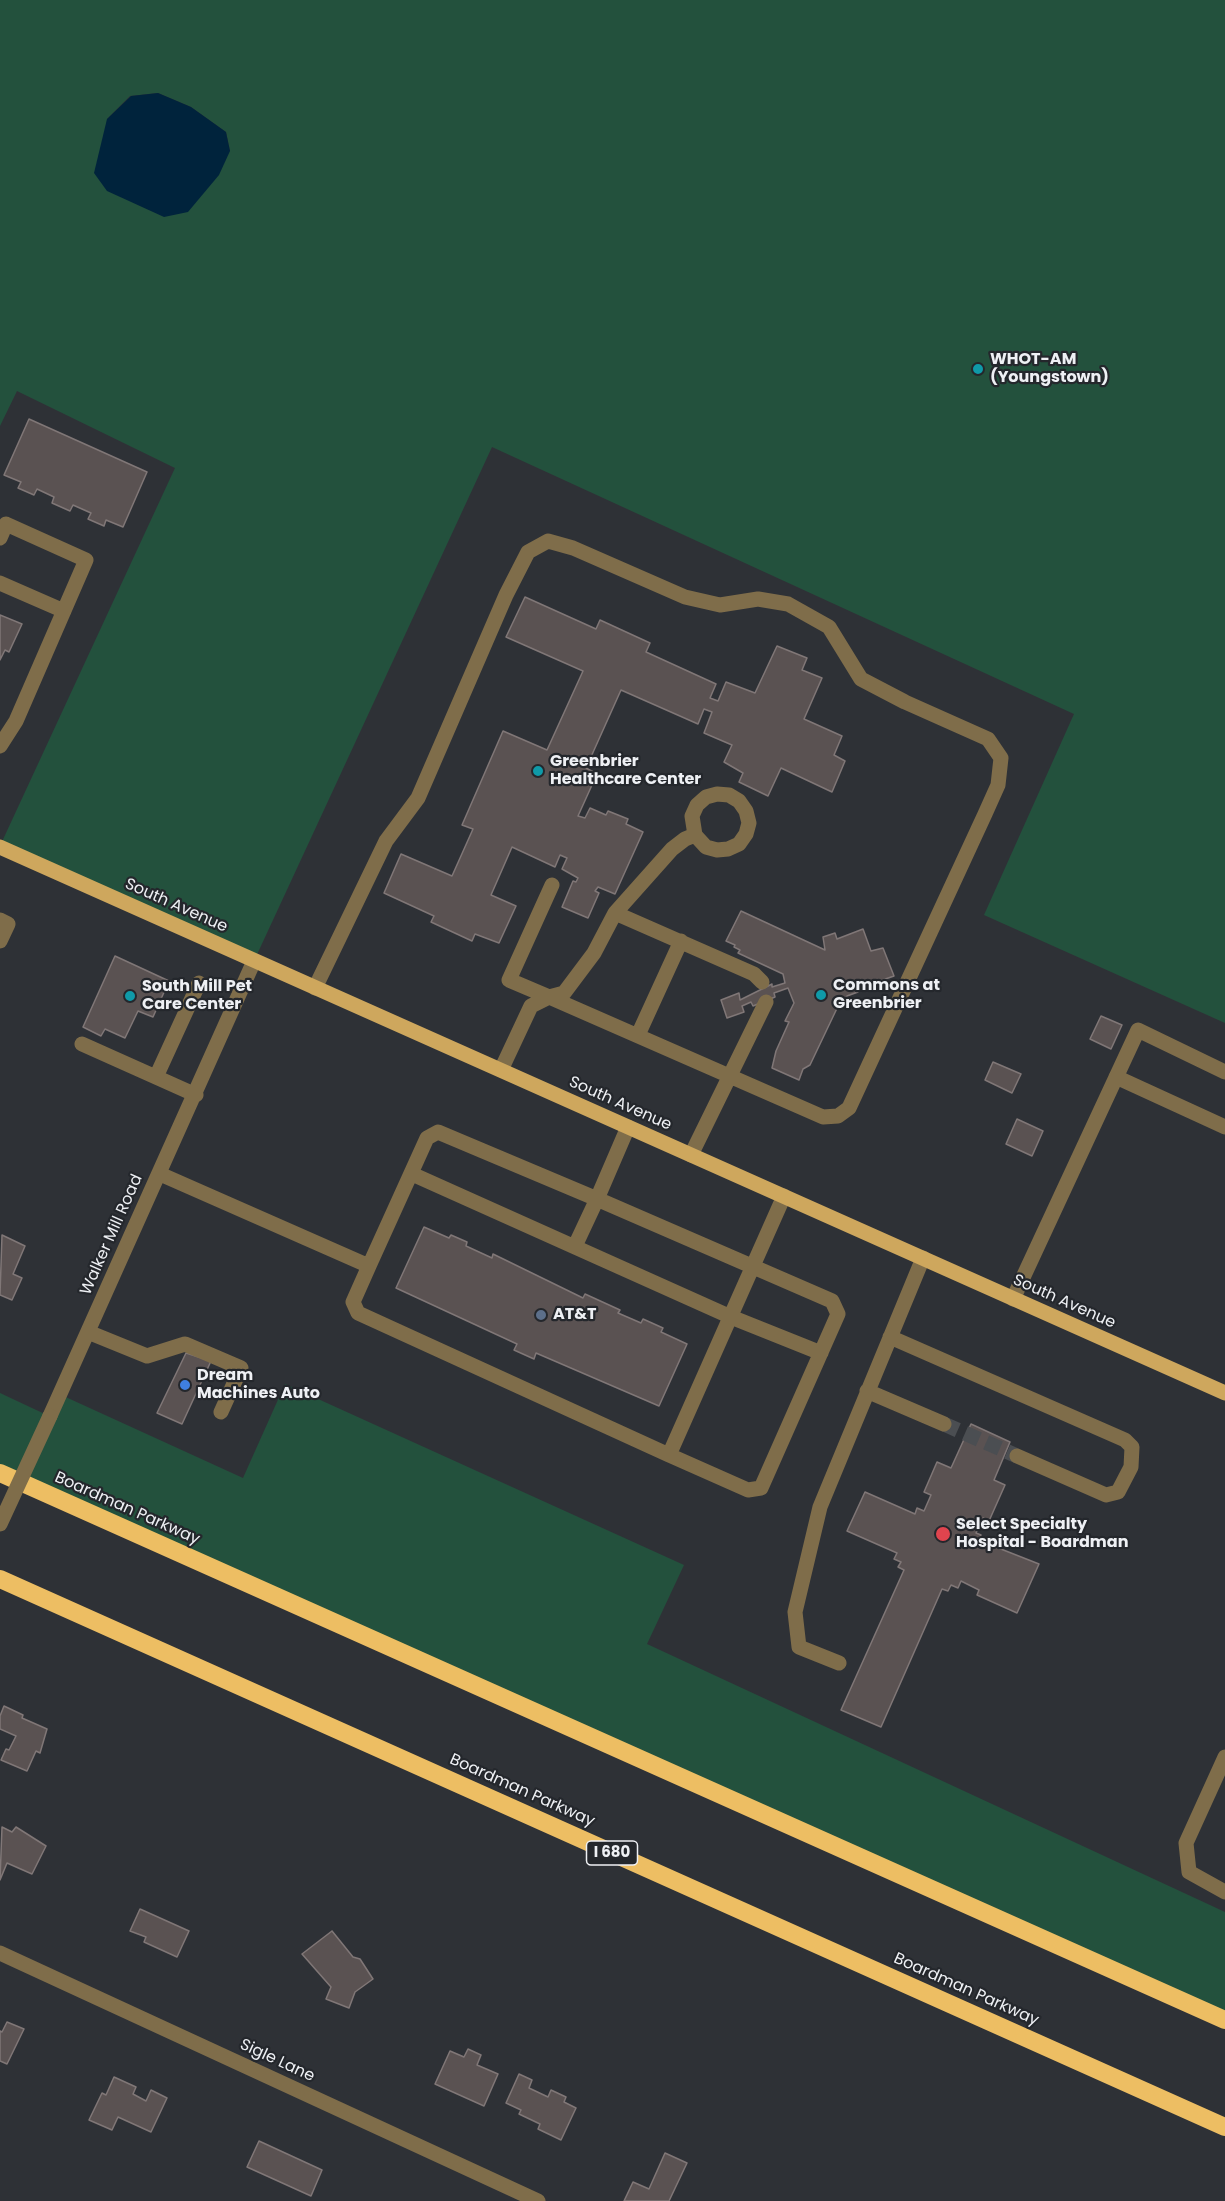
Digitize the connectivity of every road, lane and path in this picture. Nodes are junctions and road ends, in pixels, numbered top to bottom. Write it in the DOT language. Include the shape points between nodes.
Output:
graph roads {
  1 [pos="0,538"];
  2 [pos="0,583"];
  3 [pos="64,611"];
  4 [pos="0,746"];
  5 [pos="695,835"];
  6 [pos="0,847"];
  7 [pos="552,885"];
  8 [pos="615,913"];
  9 [pos="0,920"];
  10 [pos="0,941"];
  11 [pos="681,942"];
  12 [pos="254,961"];
  13 [pos="762,982"];
  14 [pos="199,983"];
  15 [pos="315,988"];
  16 [pos="549,997"];
  17 [pos="766,1002"];
  18 [pos="638,1035"];
  19 [pos="82,1044"];
  20 [pos="501,1070"];
  21 [pos="1225,1072"];
  22 [pos="730,1075"];
  23 [pos="156,1077"];
  24 [pos="1116,1077"];
  25 [pos="196,1095"];
  26 [pos="628,1127"];
  27 [pos="1225,1127"];
  28 [pos="691,1155"];
  29 [pos="160,1174"];
  30 [pos="412,1174"];
  31 [pos="784,1196"];
  32 [pos="597,1199"];
  33 [pos="575,1246"];
  34 [pos="923,1258"];
  35 [pos="369,1266"];
  36 [pos="754,1267"];
  37 [pos="1013,1299"];
  38 [pos="731,1317"];
  39 [pos="88,1332"];
  40 [pos="890,1337"];
  41 [pos="821,1353"];
  42 [pos="867,1391"];
  43 [pos="1225,1393"];
  44 [pos="222,1412"];
  45 [pos="944,1424"];
  46 [pos="669,1455"];
  47 [pos="1017,1456"];
  48 [pos="0,1473"];
  49 [pos="0,1524"];
  50 [pos="0,1580"];
  51 [pos="839,1663"];
  52 [pos="1225,1757"];
  53 [pos="1225,1892"];
  54 [pos="0,1953"];
  55 [pos="1225,2020"];
  56 [pos="1225,2127"];
  57 [pos="538,2201"];
  1 -- 3 [label="street" via="6,525 86,560"];
  2 -- 3 [label="street"];
  3 -- 4 [label="street" via="16,721"];
  5 -- 8 [label="street" via="672,849"];
  6 -- 12 [label="main road, South Avenue"];
  7 -- 16 [label="street" via="509,980"];
  8 -- 11 [label="street"];
  8 -- 16 [label="street" via="594,953 564,993"];
  9 -- 10 [label="street" via="8,924"];
  11 -- 13 [label="street" via="754,974"];
  11 -- 18 [label="street"];
  12 -- 15 [label="main road, South Avenue"];
  12 -- 25 [label="street, Walker Mill Road"];
  14 -- 23 [label="street"];
  15 -- 20 [label="main road, South Avenue"];
  15 -- 22 [label="street" via="386,841 418,798 528,552 548,541 685,597 720,605 758,599 788,603 829,627 861,679 988,739 1001,758 994,795 849,1108 838,1116 823,1117"];
  16 -- 18 [label="street"];
  16 -- 20 [label="street" via="531,1006"];
  17 -- 22 [label="street"];
  18 -- 22 [label="street"];
  19 -- 23 [label="street"];
  20 -- 26 [label="main road, South Avenue"];
  21 -- 24 [label="street" via="1138,1030"];
  22 -- 28 [label="street"];
  23 -- 25 [label="street"];
  24 -- 27 [label="street"];
  24 -- 37 [label="street"];
  25 -- 29 [label="street, Walker Mill Road"];
  26 -- 28 [label="main road, South Avenue"];
  26 -- 32 [label="street"];
  28 -- 31 [label="main road, South Avenue"];
  29 -- 35 [label="street"];
  29 -- 39 [label="street, Walker Mill Road"];
  30 -- 32 [label="street" via="427,1138 438,1132"];
  30 -- 33 [label="street"];
  30 -- 35 [label="street"];
  31 -- 34 [label="main road, South Avenue"];
  31 -- 36 [label="street"];
  32 -- 33 [label="street"];
  32 -- 36 [label="street"];
  33 -- 38 [label="street"];
  34 -- 37 [label="main road, South Avenue"];
  34 -- 40 [label="street"];
  35 -- 46 [label="street" via="353,1302 358,1313"];
  36 -- 38 [label="street"];
  36 -- 41 [label="street" via="832,1301 838,1314"];
  37 -- 43 [label="main road, South Avenue"];
  38 -- 41 [label="street"];
  38 -- 46 [label="street"];
  39 -- 44 [label="street" via="147,1356 184,1344 240,1368"];
  39 -- 49 [label="street, Walker Mill Road, bridge"];
  40 -- 42 [label="street"];
  40 -- 47 [label="street" via="1125,1440 1132,1447 1131,1467 1118,1492 1106,1495"];
  41 -- 46 [label="street" via="761,1488 748,1490"];
  42 -- 45 [label="street"];
  42 -- 51 [label="street" via="820,1507 795,1612 799,1647"];
  48 -- 55 [label="highway, Boardman Parkway"];
  50 -- 56 [label="highway, Boardman Parkway / I 680"];
  52 -- 53 [label="street" via="1186,1843 1189,1872"];
  54 -- 57 [label="street, Sigle Lane"];
}
